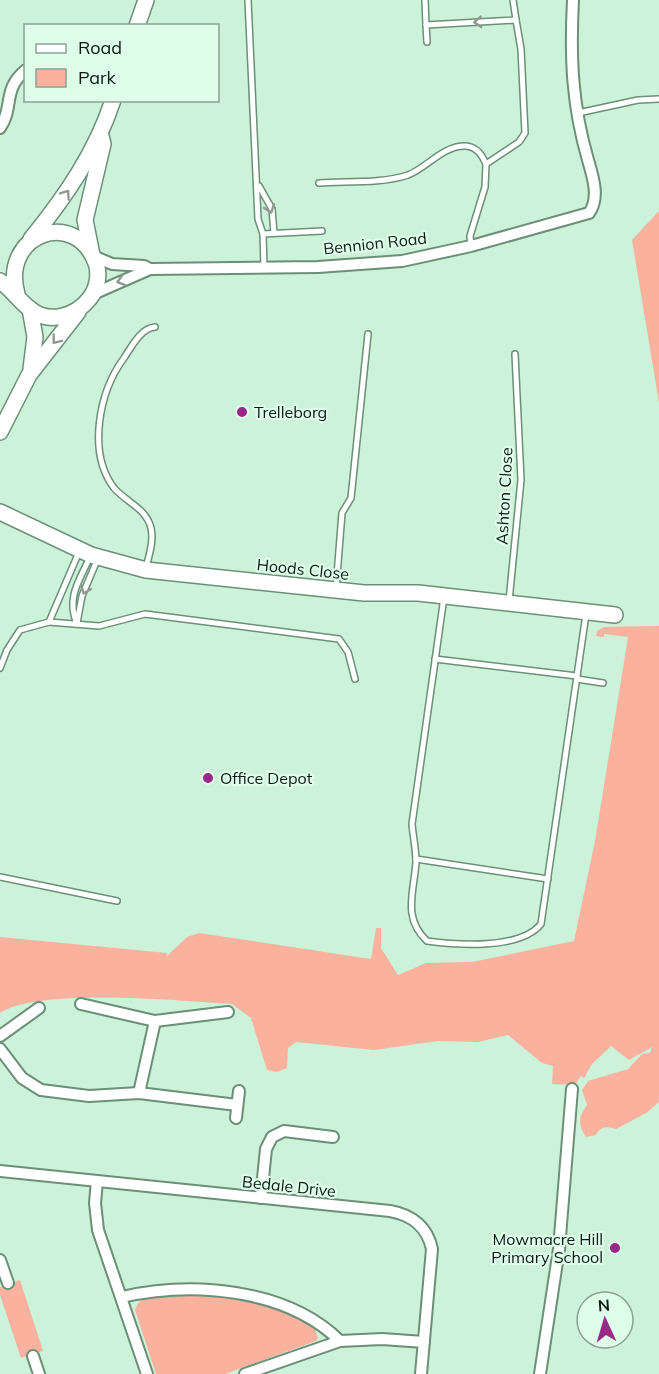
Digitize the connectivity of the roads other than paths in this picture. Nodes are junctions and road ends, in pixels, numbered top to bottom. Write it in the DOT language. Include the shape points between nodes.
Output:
graph roads {
  1 [pos="146,0"];
  2 [pos="248,0"];
  3 [pos="425,0"];
  4 [pos="513,0"];
  5 [pos="573,0"];
  6 [pos="516,20"];
  7 [pos="138,24"];
  8 [pos="426,25"];
  9 [pos="427,42"];
  10 [pos="24,72"];
  11 [pos="659,99"];
  12 [pos="112,102"];
  13 [pos="576,113"];
  14 [pos="0,128"];
  15 [pos="100,136"];
  16 [pos="486,164"];
  17 [pos="319,183"];
  18 [pos="259,186"];
  19 [pos="321,231"];
  20 [pos="274,233"];
  21 [pos="263,234"];
  22 [pos="25,245"];
  23 [pos="471,246"];
  24 [pos="93,255"];
  25 [pos="0,259"];
  26 [pos="264,268"];
  27 [pos="150,269"];
  28 [pos="0,281"];
  29 [pos="17,294"];
  30 [pos="89,300"];
  31 [pos="30,309"];
  32 [pos="155,327"];
  33 [pos="368,334"];
  34 [pos="514,354"];
  35 [pos="30,375"];
  36 [pos="0,432"];
  37 [pos="0,512"];
  38 [pos="89,554"];
  39 [pos="146,570"];
  40 [pos="336,590"];
  41 [pos="444,596"];
  42 [pos="509,603"];
  43 [pos="586,612"];
  44 [pos="615,615"];
  45 [pos="49,622"];
  46 [pos="77,624"];
  47 [pos="435,660"];
  48 [pos="0,668"];
  49 [pos="577,678"];
  50 [pos="355,679"];
  51 [pos="603,683"];
  52 [pos="416,859"];
  53 [pos="0,877"];
  54 [pos="548,879"];
  55 [pos="117,901"];
  56 [pos="81,1004"];
  57 [pos="39,1008"];
  58 [pos="228,1012"];
  59 [pos="155,1021"];
  60 [pos="0,1036"];
  61 [pos="0,1049"];
  62 [pos="572,1089"];
  63 [pos="239,1091"];
  64 [pos="140,1093"];
  65 [pos="237,1105"];
  66 [pos="236,1118"];
  67 [pos="333,1137"];
  68 [pos="0,1171"];
  69 [pos="97,1181"];
  70 [pos="261,1198"];
  71 [pos="0,1260"];
  72 [pos="8,1283"];
  73 [pos="122,1297"];
  74 [pos="340,1341"];
  75 [pos="424,1342"];
  76 [pos="33,1356"];
  77 [pos="39,1374"];
  78 [pos="147,1374"];
  79 [pos="245,1374"];
  80 [pos="422,1374"];
  81 [pos="540,1374"];
  1 -- 7 [label="street"];
  2 -- 18 [label="lane"];
  3 -- 8 [label="lane"];
  4 -- 6 [label="lane"];
  5 -- 13 [label="street" via="571,57"];
  6 -- 8 [label="lane, one-way"];
  6 -- 16 [label="lane" via="525,133 519,142"];
  8 -- 9 [label="lane"];
  10 -- 14 [label="street" via="9,91"];
  11 -- 13 [label="lane"];
  12 -- 15 [label="street"];
  13 -- 23 [label="street, Bennion Road" via="593,178 595,205 589,213"];
  22 -- 15 [label="street, one-way" via="70,188"];
  15 -- 24 [label="street" via="103,144 85,220"];
  16 -- 17 [label="lane" via="476,150 465,146 445,152 409,175"];
  16 -- 23 [label="lane" via="488,176 470,236"];
  18 -- 20 [label="lane, one-way" via="272,209"];
  18 -- 21 [label="lane" via="259,228"];
  19 -- 20 [label="lane"];
  20 -- 21 [label="lane"];
  21 -- 26 [label="lane"];
  22 -- 24 [label="street" via="51,232 68,234 81,241"];
  22 -- 25 [label="street"];
  22 -- 29 [label="street" via="14,264 12,280"];
  23 -- 26 [label="street, Bennion Road" via="368,265"];
  24 -- 27 [label="street, Bennion Road" via="112,264"];
  24 -- 30 [label="street" via="97,282"];
  26 -- 27 [label="street, Bennion Road"];
  27 -- 30 [label="street, Bennion Road, one-way"];
  28 -- 29 [label="street"];
  29 -- 31 [label="street"];
  30 -- 31 [label="street" via="72,314 58,317 43,316"];
  30 -- 35 [label="street, one-way"];
  31 -- 35 [label="street" via="35,339"];
  32 -- 39 [label="lane" via="145,330 121,362 105,400 99,430 106,474 115,489 147,517 151,527"];
  33 -- 40 [label="lane" via="351,498 342,513"];
  34 -- 42 [label="lane, Ashton Close" via="521,480"];
  35 -- 36 [label="street"];
  37 -- 38 [label="street, Hoods Close"];
  38 -- 39 [label="street, Hoods Close"];
  38 -- 45 [label="lane"];
  38 -- 46 [label="lane, one-way"];
  39 -- 40 [label="street, Hoods Close"];
  40 -- 41 [label="street, Hoods Close"];
  41 -- 42 [label="street, Hoods Close"];
  41 -- 47 [label="lane"];
  42 -- 43 [label="street, Hoods Close"];
  43 -- 44 [label="street, Hoods Close"];
  43 -- 49 [label="lane"];
  45 -- 46 [label="lane"];
  45 -- 48 [label="lane" via="20,630"];
  46 -- 50 [label="lane" via="99,626 145,614 339,639 348,652"];
  47 -- 49 [label="lane"];
  47 -- 52 [label="lane" via="412,824"];
  49 -- 51 [label="lane"];
  49 -- 54 [label="lane"];
  52 -- 54 [label="lane"];
  52 -- 54 [label="lane" via="411,921 427,941 464,946 535,931 542,924"];
  53 -- 55 [label="lane"];
  56 -- 59 [label="street"];
  57 -- 60 [label="street"];
  58 -- 59 [label="street"];
  59 -- 64 [label="street"];
  61 -- 64 [label="street" via="22,1078 41,1090 89,1096"];
  62 -- 81 [label="street" via="559,1249"];
  63 -- 65 [label="street"];
  64 -- 65 [label="street"];
  65 -- 66 [label="street"];
  67 -- 70 [label="street" via="284,1131 272,1137 266,1149"];
  68 -- 69 [label="street, Bedale Drive"];
  69 -- 70 [label="street, Bedale Drive"];
  69 -- 73 [label="street" via="98,1230"];
  70 -- 75 [label="street, Bedale Drive" via="390,1211 418,1222 430,1240 432,1258"];
  71 -- 72 [label="street"];
  73 -- 74 [label="street" via="186,1287 237,1294 304,1314"];
  73 -- 78 [label="street"];
  74 -- 75 [label="street"];
  74 -- 79 [label="street"];
  75 -- 80 [label="street, Bedale Drive"];
  76 -- 77 [label="street"];
}
